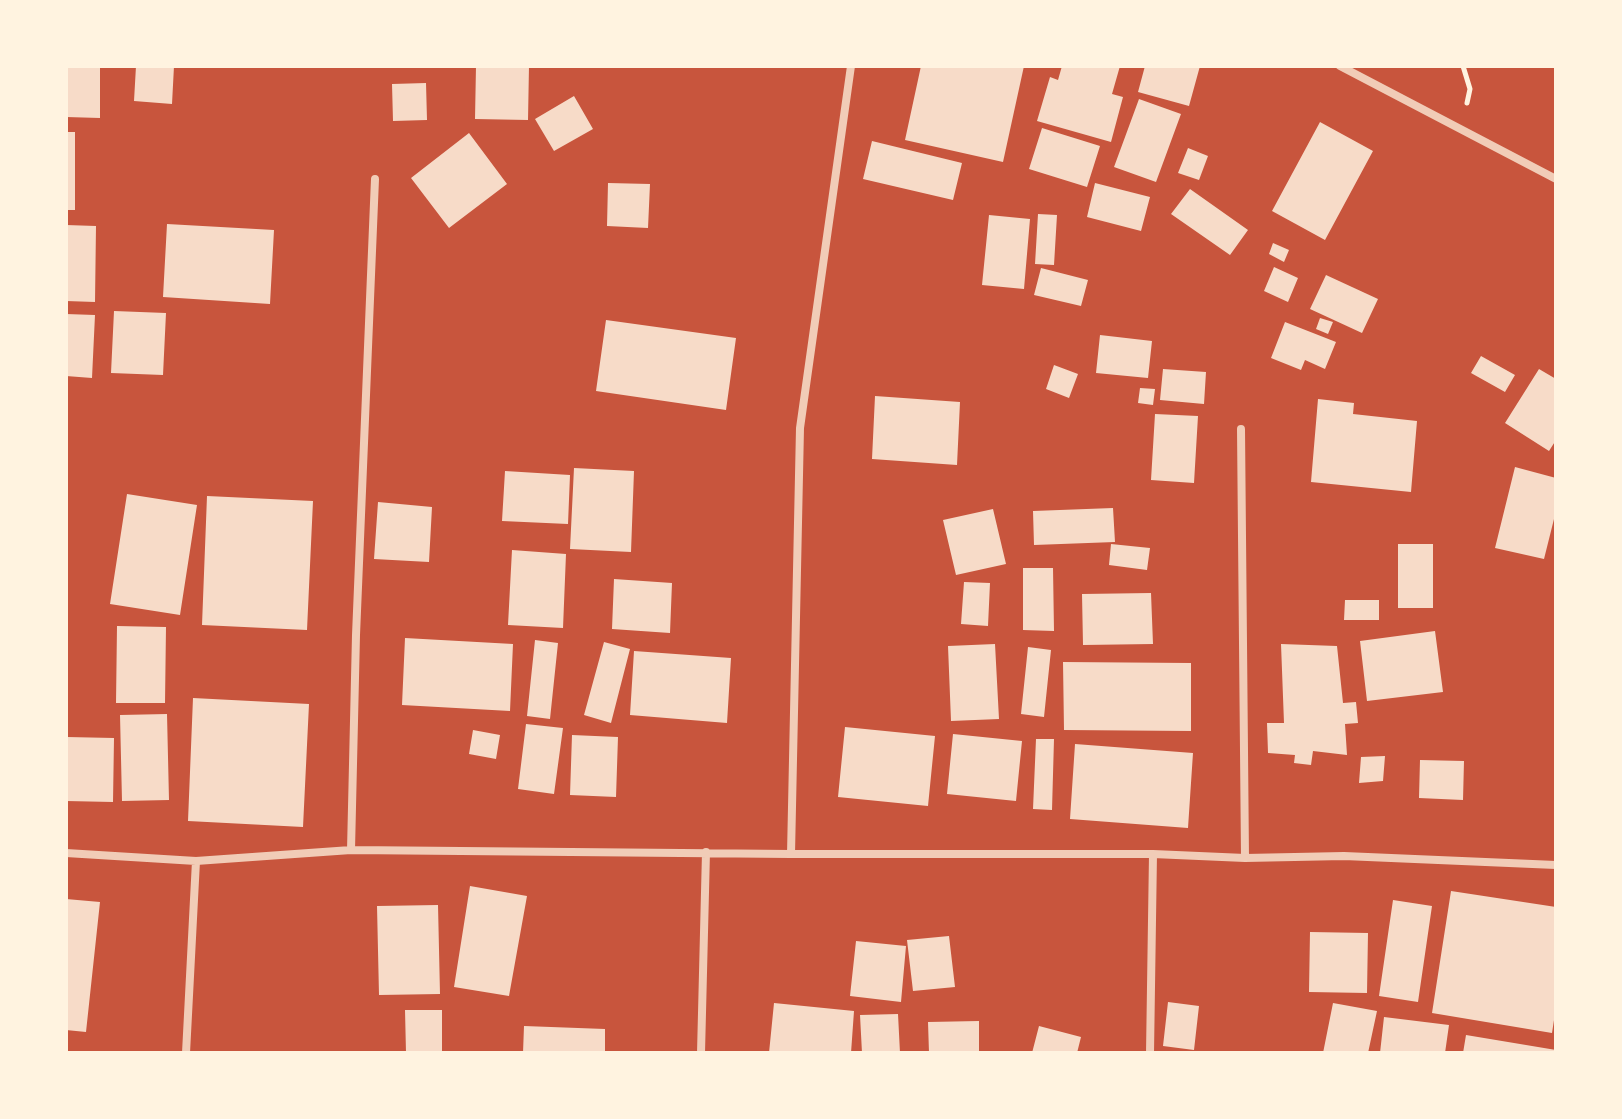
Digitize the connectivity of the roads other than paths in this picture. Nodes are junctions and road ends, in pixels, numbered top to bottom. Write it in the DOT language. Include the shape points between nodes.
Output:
graph roads {
  1 [pos="851,66"];
  2 [pos="1340,66"];
  3 [pos="375,179"];
  4 [pos="1556,179"];
  5 [pos="1241,429"];
  6 [pos="351,850"];
  7 [pos="706,852"];
  8 [pos="66,853"];
  9 [pos="791,854"];
  10 [pos="1153,854"];
  11 [pos="1245,858"];
  12 [pos="196,861"];
  13 [pos="1556,865"];
  14 [pos="186,1053"];
  15 [pos="701,1053"];
  16 [pos="1150,1053"];
  1 -- 9 [label="street" via="800,428"];
  2 -- 4 [label="street"];
  3 -- 6 [label="street"];
  5 -- 11 [label="street"];
  6 -- 7 [label="street"];
  6 -- 12 [label="street"];
  7 -- 9 [label="street"];
  7 -- 15 [label="street"];
  8 -- 12 [label="street"];
  9 -- 10 [label="street"];
  10 -- 11 [label="street"];
  10 -- 16 [label="street"];
  11 -- 13 [label="street" via="1344,856"];
  12 -- 14 [label="street"];
}
